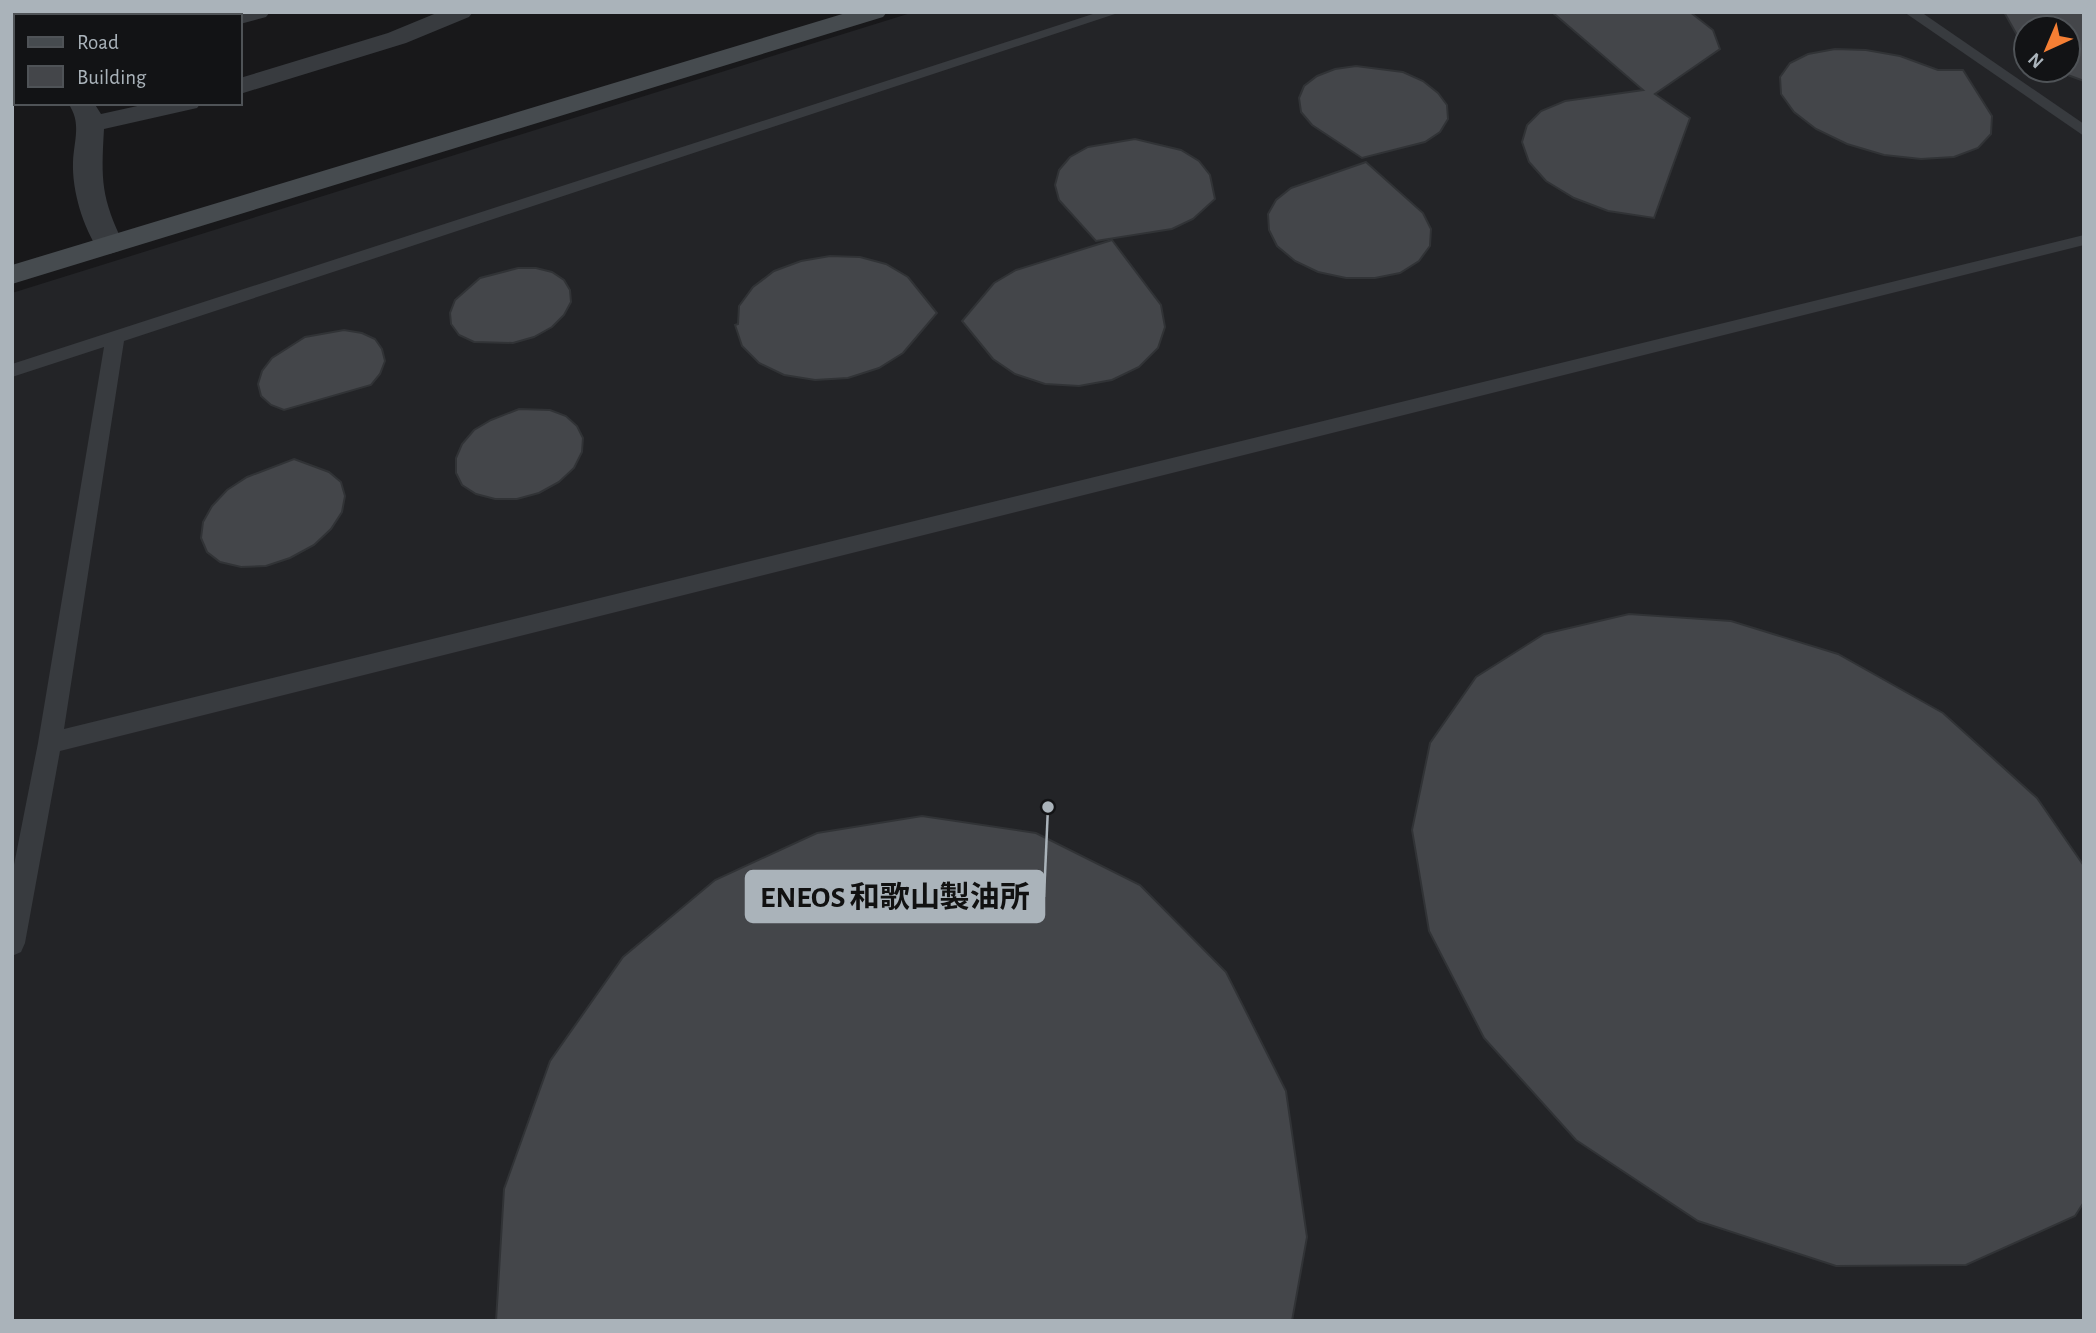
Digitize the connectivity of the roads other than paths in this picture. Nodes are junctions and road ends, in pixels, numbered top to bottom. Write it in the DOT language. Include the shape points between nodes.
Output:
graph roads {
  1 [pos="461,12"];
  2 [pos="875,12"];
  3 [pos="1114,12"];
  4 [pos="1912,12"];
  5 [pos="242,85"];
  6 [pos="170,105"];
  7 [pos="87,114"];
  8 [pos="2084,131"];
  9 [pos="2084,240"];
  10 [pos="109,245"];
  11 [pos="12,275"];
  12 [pos="115,337"];
  13 [pos="12,371"];
  14 [pos="50,743"];
  15 [pos="12,943"];
  1 -- 5 [label="street" via="397,38"];
  2 -- 10 [label="street"];
  3 -- 12 [label="lane"];
  4 -- 8 [label="lane"];
  6 -- 7 [label="street"];
  7 -- 10 [label="street" via="87,172 94,211"];
  9 -- 14 [label="lane"];
  10 -- 11 [label="street"];
  12 -- 13 [label="lane"];
  12 -- 14 [label="lane"];
  14 -- 15 [label="lane"];
}
